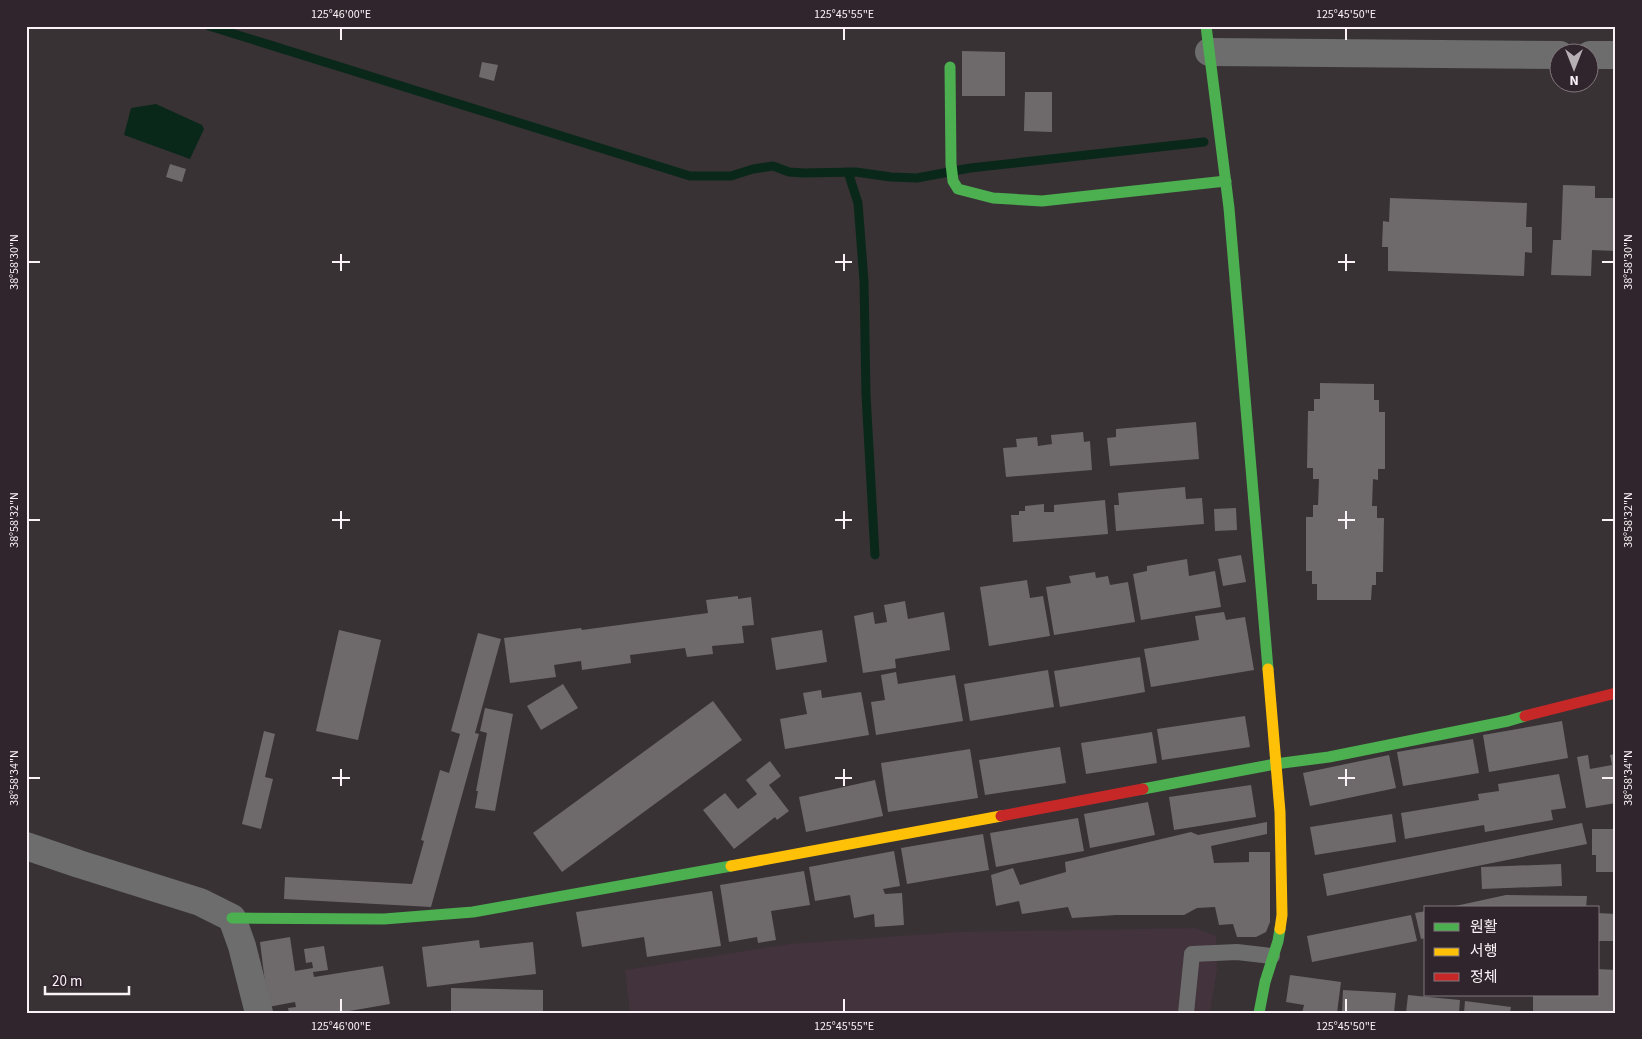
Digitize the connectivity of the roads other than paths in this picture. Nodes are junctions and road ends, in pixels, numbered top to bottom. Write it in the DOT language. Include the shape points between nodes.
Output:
graph roads {
  1 [pos="1208,39"];
  2 [pos="1550,55"];
  3 [pos="1600,55"];
  4 [pos="1616,55"];
  5 [pos="950,67"];
  6 [pos="1226,181"];
  7 [pos="1616,693"];
  8 [pos="1275,764"];
  9 [pos="26,846"];
  10 [pos="232,918"];
  11 [pos="1272,956"];
  12 [pos="259,1013"];
  13 [pos="1186,1013"];
  14 [pos="1259,1013"];
  1 -- 2 [label="street"];
  1 -- 6 [label="street"];
  3 -- 4 [label="street"];
  5 -- 6 [label="street" via="951,164 953,181 958,189 994,198 1042,201"];
  6 -- 8 [label="street"];
  7 -- 8 [label="street" via="1508,720 1329,757"];
  8 -- 10 [label="street" via="473,912 384,919"];
  8 -- 11 [label="street" via="1280,812 1282,915"];
  9 -- 10 [label="street" via="200,902"];
  10 -- 12 [label="street"];
  11 -- 13 [label="lane" via="1237,952 1192,954"];
  11 -- 14 [label="street"];
}
